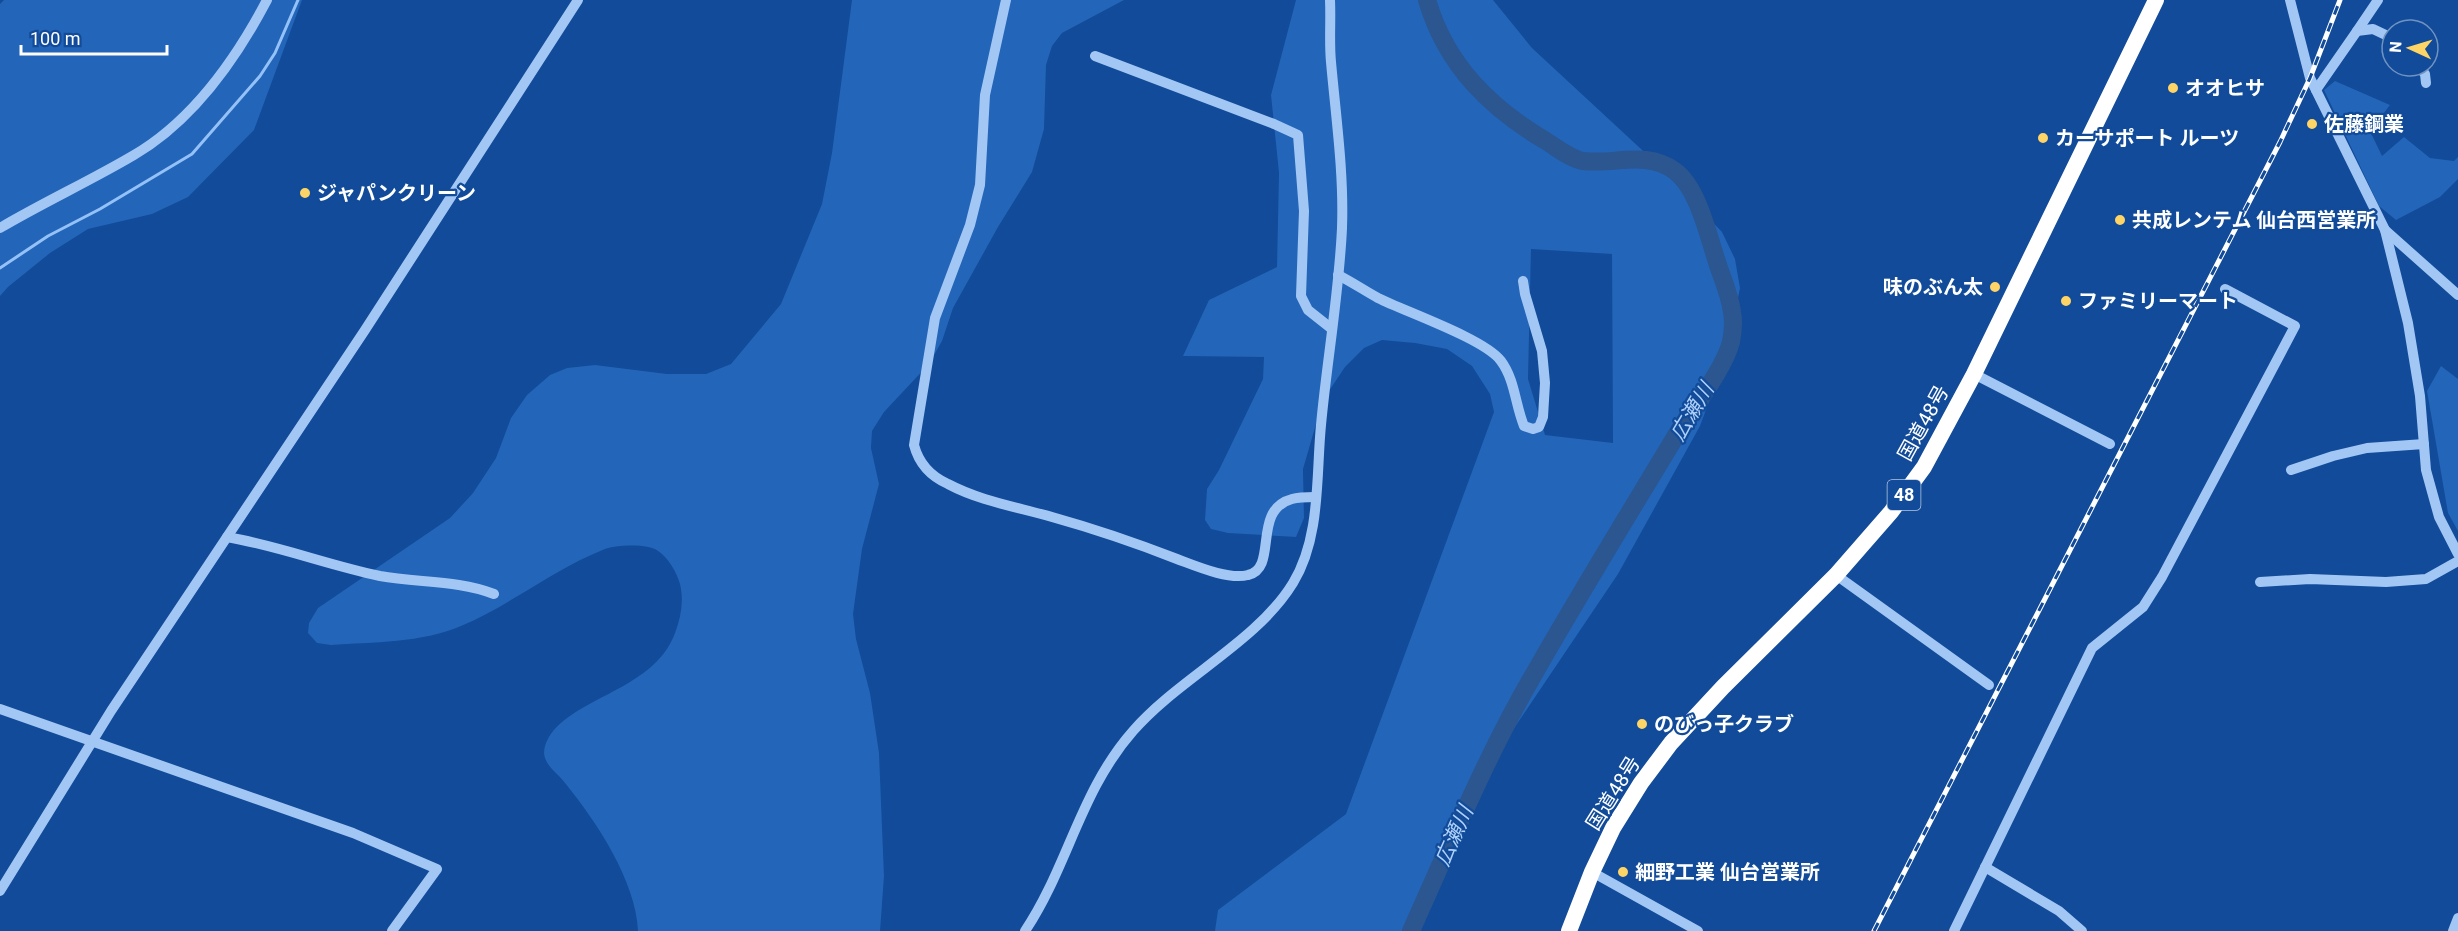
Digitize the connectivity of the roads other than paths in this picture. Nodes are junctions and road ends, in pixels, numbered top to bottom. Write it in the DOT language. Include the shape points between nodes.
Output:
graph roads {
  1 [pos="267,0"];
  2 [pos="578,0"];
  3 [pos="1006,0"];
  4 [pos="1330,0"];
  5 [pos="2156,0"];
  6 [pos="2290,0"];
  7 [pos="2378,0"];
  8 [pos="2357,31"];
  9 [pos="2380,32"];
  10 [pos="1095,56"];
  11 [pos="2425,78"];
  12 [pos="2426,83"];
  13 [pos="2316,90"];
  14 [pos="0,228"];
  15 [pos="2385,230"];
  16 [pos="1338,275"];
  17 [pos="1523,281"];
  18 [pos="2225,290"];
  19 [pos="2458,295"];
  20 [pos="1332,329"];
  21 [pos="1974,374"];
  22 [pos="2110,444"];
  23 [pos="2424,444"];
  24 [pos="2291,470"];
  25 [pos="1315,497"];
  26 [pos="227,537"];
  27 [pos="2458,554"];
  28 [pos="2458,561"];
  29 [pos="1836,574"];
  30 [pos="2260,582"];
  31 [pos="494,594"];
  32 [pos="1989,685"];
  33 [pos="0,708"];
  34 [pos="91,742"];
  35 [pos="1985,867"];
  36 [pos="1592,872"];
  37 [pos="0,891"];
  38 [pos="2458,918"];
  39 [pos="392,931"];
  40 [pos="1024,931"];
  41 [pos="1569,931"];
  42 [pos="1698,931"];
  43 [pos="1954,931"];
  44 [pos="2082,931"];
  45 [pos="2453,931"];
  1 -- 14 [label="street" via="250,34 186,114 134,155"];
  2 -- 26 [label="street"];
  3 -- 25 [label="street" via="985,95 980,185 970,225 935,318 914,445 917,459 947,484 985,499 1112,534 1220,574 1247,576 1257,571 1263,563 1267,522 1274,513 1290,499"];
  4 -- 16 [label="street" via="1341,174"];
  5 -- 21 [label="highway, 国道48号 / 48"];
  6 -- 13 [label="street"];
  7 -- 8 [label="street"];
  8 -- 9 [label="street"];
  8 -- 13 [label="street"];
  10 -- 20 [label="street" via="1298,135 1304,202 1301,296 1308,310"];
  11 -- 12 [label="street"];
  13 -- 15 [label="street"];
  15 -- 19 [label="street"];
  15 -- 23 [label="street" via="2408,323 2421,396"];
  16 -- 17 [label="street" via="1491,351 1508,376 1524,426 1533,429 1539,427 1543,417 1545,383 1542,351"];
  16 -- 20 [label="street"];
  18 -- 35 [label="street" via="2295,326 2162,577 2143,607 2092,648"];
  20 -- 25 [label="street"];
  21 -- 22 [label="street"];
  21 -- 29 [label="highway, 国道48号 / 48" via="1924,467 1891,512"];
  23 -- 24 [label="street" via="2367,448"];
  23 -- 27 [label="street" via="2426,470 2439,517"];
  25 -- 40 [label="street" via="1306,556 1293,583 1258,623 1132,732 1093,789 1054,878"];
  26 -- 31 [label="street" via="376,575 474,586"];
  26 -- 34 [label="street"];
  28 -- 30 [label="street" via="2426,579"];
  29 -- 32 [label="street"];
  29 -- 36 [label="highway, 国道48号 / 48" via="1671,743 1619,817"];
  33 -- 34 [label="street"];
  34 -- 37 [label="street"];
  34 -- 39 [label="street" via="353,833 437,869"];
  35 -- 43 [label="street"];
  35 -- 44 [label="street" via="2059,910"];
  36 -- 41 [label="highway, 国道48号 / 48"];
  36 -- 42 [label="street"];
  38 -- 45 [label="street"];
}
